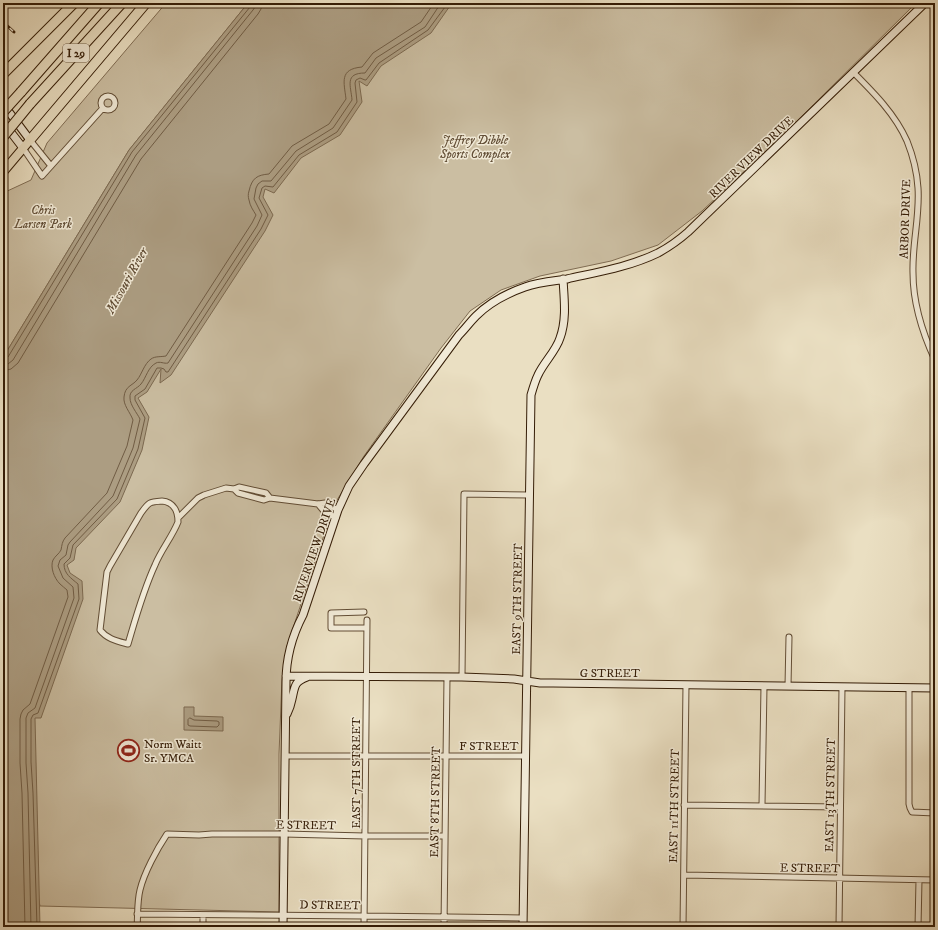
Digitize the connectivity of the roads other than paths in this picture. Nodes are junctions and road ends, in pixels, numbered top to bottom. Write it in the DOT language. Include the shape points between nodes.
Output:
graph roads {
  1 [pos="74,3"];
  2 [pos="99,3"];
  3 [pos="122,3"];
  4 [pos="146,3"];
  5 [pos="925,3"];
  6 [pos="853,72"];
  7 [pos="3,74"];
  8 [pos="3,104"];
  9 [pos="103,108"];
  10 [pos="3,112"];
  11 [pos="3,122"];
  12 [pos="3,137"];
  13 [pos="30,140"];
  14 [pos="23,148"];
  15 [pos="51,166"];
  16 [pos="3,172"];
  17 [pos="563,279"];
  18 [pos="935,360"];
  19 [pos="529,495"];
  20 [pos="318,504"];
  21 [pos="338,510"];
  22 [pos="178,518"];
  23 [pos="336,518"];
  24 [pos="364,612"];
  25 [pos="367,620"];
  26 [pos="367,628"];
  27 [pos="788,637"];
  28 [pos="286,676"];
  29 [pos="310,676"];
  30 [pos="366,676"];
  31 [pos="447,677"];
  32 [pos="462,677"];
  33 [pos="527,681"];
  34 [pos="686,685"];
  35 [pos="764,686"];
  36 [pos="788,686"];
  37 [pos="842,687"];
  38 [pos="909,688"];
  39 [pos="935,688"];
  40 [pos="285,718"];
  41 [pos="285,756"];
  42 [pos="366,756"];
  43 [pos="446,756"];
  44 [pos="526,756"];
  45 [pos="684,805"];
  46 [pos="762,805"];
  47 [pos="840,807"];
  48 [pos="935,813"];
  49 [pos="284,834"];
  50 [pos="365,836"];
  51 [pos="445,836"];
  52 [pos="684,875"];
  53 [pos="839,879"];
  54 [pos="919,880"];
  55 [pos="935,880"];
  56 [pos="137,914"];
  57 [pos="203,915"];
  58 [pos="283,915"];
  59 [pos="364,916"];
  60 [pos="444,917"];
  61 [pos="523,918"];
  62 [pos="137,927"];
  63 [pos="203,927"];
  64 [pos="283,927"];
  65 [pos="364,927"];
  66 [pos="444,927"];
  67 [pos="523,927"];
  68 [pos="683,927"];
  69 [pos="839,927"];
  70 [pos="918,927"];
  1 -- 7 [label="highway"];
  2 -- 10 [label="highway, I 29, bridge"];
  3 -- 12 [label="highway, I 29, bridge"];
  4 -- 13 [label="highway"];
  5 -- 6 [label="main road, RIVER VIEW DRIVE"];
  6 -- 17 [label="main road, RIVER VIEW DRIVE" via="672,245 618,268"];
  6 -- 18 [label="street, ARBOR DRIVE" via="891,114 901,129 912,157 918,188 913,256 914,295 923,331"];
  8 -- 13 [label="main road"];
  9 -- 15 [label="street"];
  11 -- 14 [label="main road"];
  13 -- 14 [label="main road"];
  13 -- 15 [label="street"];
  14 -- 15 [label="street" via="42,176"];
  14 -- 16 [label="main road"];
  17 -- 19 [label="main road, EAST 9TH STREET" via="562,334 538,374 531,395"];
  17 -- 21 [label="main road, RIVERVIEW DRIVE" via="525,287 505,296 476,316 459,335 348,486"];
  19 -- 32 [label="street" via="464,494"];
  19 -- 33 [label="main road, EAST 9TH STREET"];
  20 -- 21 [label="street" via="325,503"];
  20 -- 22 [label="street" via="270,498 266,493 240,487 226,488 198,498"];
  20 -- 23 [label="street"];
  21 -- 23 [label="main road, RIVERVIEW DRIVE"];
  22 -- 22 [label="street" via="176,528 159,556 148,582 128,644 104,635 100,630 107,572 141,513 151,502 166,502 173,506"];
  23 -- 28 [label="main road, RIVERVIEW DRIVE" via="290,647"];
  24 -- 26 [label="street" via="331,613 331,628"];
  25 -- 26 [label="street, EAST 7TH STREET"];
  26 -- 30 [label="street, EAST 7TH STREET"];
  27 -- 36 [label="street"];
  28 -- 29 [label="main road, G STREET"];
  28 -- 40 [label="main road, RIVERVIEW DRIVE"];
  29 -- 30 [label="main road, G STREET"];
  29 -- 40 [label="main road" via="300,680 295,686"];
  30 -- 31 [label="main road, G STREET"];
  30 -- 42 [label="street, EAST 7TH STREET"];
  31 -- 32 [label="main road, G STREET"];
  31 -- 43 [label="street, EAST 8TH STREET"];
  32 -- 33 [label="main road, G STREET"];
  33 -- 34 [label="main road, G STREET"];
  33 -- 44 [label="main road, EAST 9TH STREET"];
  34 -- 35 [label="main road, G STREET"];
  34 -- 45 [label="street, EAST 11TH STREET"];
  35 -- 36 [label="main road, G STREET"];
  35 -- 46 [label="street"];
  36 -- 37 [label="main road, G STREET"];
  37 -- 38 [label="main road, G STREET"];
  37 -- 47 [label="street, EAST 13TH STREET"];
  38 -- 39 [label="main road, G STREET"];
  38 -- 48 [label="street" via="909,804 912,812"];
  40 -- 41 [label="main road, RIVERVIEW DRIVE"];
  41 -- 42 [label="street, F STREET"];
  41 -- 49 [label="main road, RIVERVIEW DRIVE"];
  42 -- 43 [label="street, F STREET"];
  42 -- 50 [label="street, EAST 7TH STREET"];
  43 -- 44 [label="street, F STREET"];
  43 -- 51 [label="street, EAST 8TH STREET"];
  44 -- 61 [label="main road, EAST 9TH STREET"];
  45 -- 46 [label="street"];
  45 -- 52 [label="street, EAST 11TH STREET"];
  46 -- 47 [label="street"];
  47 -- 53 [label="street, EAST 13TH STREET"];
  49 -- 50 [label="street, E STREET"];
  49 -- 56 [label="street, E STREET" via="166,834 140,889"];
  49 -- 58 [label="main road, RIVERVIEW DRIVE"];
  50 -- 51 [label="street, E STREET"];
  50 -- 59 [label="street, EAST 7TH STREET"];
  51 -- 60 [label="street, EAST 8TH STREET"];
  52 -- 53 [label="street, E STREET"];
  52 -- 68 [label="street, EAST 11TH STREET"];
  53 -- 54 [label="street, E STREET"];
  53 -- 69 [label="street, EAST 13TH STREET"];
  54 -- 55 [label="street, E STREET"];
  54 -- 70 [label="street"];
  56 -- 57 [label="street, D STREET"];
  56 -- 62 [label="street"];
  57 -- 58 [label="street, D STREET"];
  57 -- 63 [label="street"];
  58 -- 59 [label="street, D STREET"];
  58 -- 64 [label="main road, RIVERVIEW DRIVE"];
  59 -- 60 [label="street, D STREET"];
  59 -- 65 [label="street, EAST 7TH STREET"];
  60 -- 61 [label="street, D STREET"];
  60 -- 66 [label="street, EAST 8TH STREET"];
  61 -- 67 [label="main road, EAST 9TH STREET"];
}
